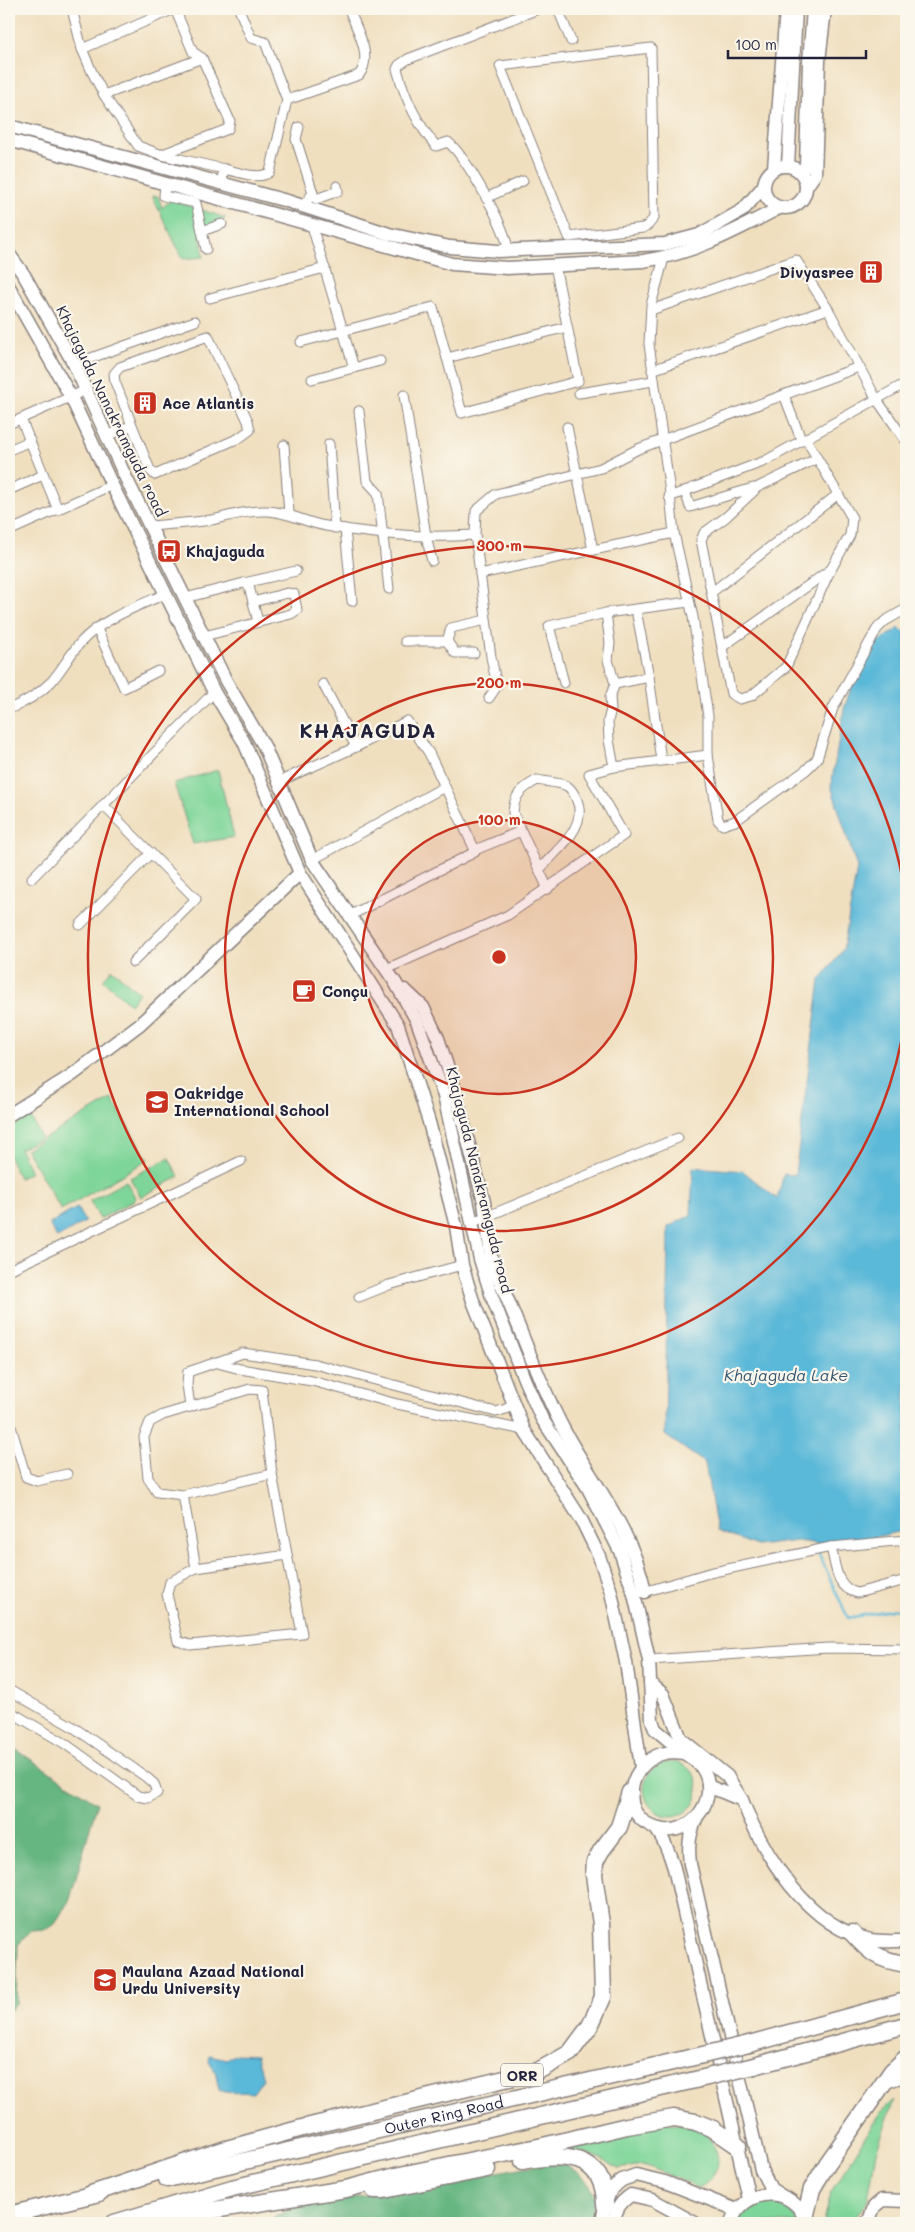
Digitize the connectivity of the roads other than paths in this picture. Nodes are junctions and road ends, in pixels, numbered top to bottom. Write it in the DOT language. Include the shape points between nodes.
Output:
graph roads {
  1 [pos="72,9"];
  2 [pos="175,9"];
  3 [pos="239,9"];
  4 [pos="349,9"];
  5 [pos="538,9"];
  6 [pos="558,9"];
  7 [pos="786,9"];
  8 [pos="796,9"];
  9 [pos="813,9"];
  10 [pos="825,9"];
  11 [pos="571,41"];
  12 [pos="82,49"];
  13 [pos="202,58"];
  14 [pos="814,61"];
  15 [pos="104,95"];
  16 [pos="287,100"];
  17 [pos="9,126"];
  18 [pos="299,127"];
  19 [pos="9,140"];
  20 [pos="162,155"];
  21 [pos="211,165"];
  22 [pos="788,166"];
  23 [pos="224,168"];
  24 [pos="801,173"];
  25 [pos="768,177"];
  26 [pos="523,181"];
  27 [pos="214,182"];
  28 [pos="165,184"];
  29 [pos="337,186"];
  30 [pos="806,187"];
  31 [pos="486,198"];
  32 [pos="312,202"];
  33 [pos="779,208"];
  34 [pos="222,224"];
  35 [pos="312,226"];
  36 [pos="202,231"];
  37 [pos="613,232"];
  38 [pos="602,233"];
  39 [pos="394,235"];
  40 [pos="609,247"];
  41 [pos="390,248"];
  42 [pos="206,249"];
  43 [pos="508,250"];
  44 [pos="9,254"];
  45 [pos="664,258"];
  46 [pos="555,265"];
  47 [pos="325,268"];
  48 [pos="9,288"];
  49 [pos="210,298"];
  50 [pos="828,309"];
  51 [pos="651,310"];
  52 [pos="195,321"];
  53 [pos="568,327"];
  54 [pos="343,331"];
  55 [pos="301,342"];
  56 [pos="447,358"];
  57 [pos="380,362"];
  58 [pos="74,364"];
  59 [pos="859,367"];
  60 [pos="354,368"];
  61 [pos="652,370"];
  62 [pos="312,379"];
  63 [pos="653,380"];
  64 [pos="906,383"];
  65 [pos="86,390"];
  66 [pos="579,393"];
  67 [pos="404,395"];
  68 [pos="784,395"];
  69 [pos="71,397"];
  70 [pos="877,400"];
  71 [pos="359,411"];
  72 [pos="21,419"];
  73 [pos="9,424"];
  74 [pos="132,426"];
  75 [pos="567,427"];
  76 [pos="107,436"];
  77 [pos="802,436"];
  78 [pos="30,441"];
  79 [pos="663,441"];
  80 [pos="906,441"];
  81 [pos="329,444"];
  82 [pos="284,445"];
  83 [pos="9,450"];
  84 [pos="816,459"];
  85 [pos="43,475"];
  86 [pos="576,476"];
  87 [pos="112,485"];
  88 [pos="754,489"];
  89 [pos="9,490"];
  90 [pos="685,491"];
  91 [pos="837,495"];
  92 [pos="669,497"];
  93 [pos="58,510"];
  94 [pos="289,513"];
  95 [pos="151,526"];
  96 [pos="340,528"];
  97 [pos="9,531"];
  98 [pos="383,533"];
  99 [pos="674,533"];
  100 [pos="474,535"];
  101 [pos="426,536"];
  102 [pos="592,550"];
  103 [pos="432,562"];
  104 [pos="831,570"];
  105 [pos="296,571"];
  106 [pos="480,574"];
  107 [pos="244,583"];
  108 [pos="389,589"];
  109 [pos="712,592"];
  110 [pos="165,594"];
  111 [pos="186,598"];
  112 [pos="352,601"];
  113 [pos="253,602"];
  114 [pos="689,602"];
  115 [pos="906,609"];
  116 [pos="636,610"];
  117 [pos="606,613"];
  118 [pos="486,620"];
  119 [pos="258,622"];
  120 [pos="97,629"];
  121 [pos="204,636"];
  122 [pos="447,640"];
  123 [pos="405,641"];
  124 [pos="722,646"];
  125 [pos="474,653"];
  126 [pos="158,671"];
  127 [pos="649,678"];
  128 [pos="564,683"];
  129 [pos="323,684"];
  130 [pos="615,684"];
  131 [pos="214,692"];
  132 [pos="490,698"];
  133 [pos="9,709"];
  134 [pos="356,747"];
  135 [pos="708,755"];
  136 [pos="661,760"];
  137 [pos="614,767"];
  138 [pos="278,782"];
  139 [pos="444,786"];
  140 [pos="103,805"];
  141 [pos="521,830"];
  142 [pos="475,850"];
  143 [pos="151,853"];
  144 [pos="312,860"];
  145 [pos="540,869"];
  146 [pos="300,873"];
  147 [pos="32,878"];
  148 [pos="548,888"];
  149 [pos="351,915"];
  150 [pos="80,925"];
  151 [pos="133,962"];
  152 [pos="386,969"];
  153 [pos="395,982"];
  154 [pos="9,1115"];
  155 [pos="678,1138"];
  156 [pos="240,1161"];
  157 [pos="486,1217"];
  158 [pos="473,1222"];
  159 [pos="462,1265"];
  160 [pos="9,1270"];
  161 [pos="359,1297"];
  162 [pos="516,1319"];
  163 [pos="503,1323"];
  164 [pos="214,1362"];
  165 [pos="514,1403"];
  166 [pos="192,1406"];
  167 [pos="9,1420"];
  168 [pos="524,1430"];
  169 [pos="67,1474"];
  170 [pos="272,1474"];
  171 [pos="183,1495"];
  172 [pos="906,1540"];
  173 [pos="831,1547"];
  174 [pos="287,1555"];
  175 [pos="196,1568"];
  176 [pos="906,1580"];
  177 [pos="640,1593"];
  178 [pos="906,1649"];
  179 [pos="649,1660"];
  180 [pos="650,1683"];
  181 [pos="9,1690"];
  182 [pos="9,1711"];
  183 [pos="684,1753"];
  184 [pos="641,1767"];
  185 [pos="708,1786"];
  186 [pos="630,1792"];
  187 [pos="742,1800"];
  188 [pos="698,1815"];
  189 [pos="655,1828"];
  190 [pos="852,1933"];
  191 [pos="906,1940"];
  192 [pos="906,1964"];
  193 [pos="906,2000"];
  194 [pos="906,2025"];
  195 [pos="906,2058"];
  196 [pos="906,2076"];
  197 [pos="884,2083"];
  198 [pos="738,2146"];
  199 [pos="225,2158"];
  200 [pos="346,2189"];
  201 [pos="782,2196"];
  202 [pos="749,2199"];
  203 [pos="906,2201"];
  204 [pos="605,2205"];
  205 [pos="737,2210"];
  206 [pos="9,2215"];
  207 [pos="805,2221"];
  208 [pos="114,2223"];
  209 [pos="132,2223"];
  210 [pos="602,2223"];
  211 [pos="613,2223"];
  212 [pos="695,2223"];
  213 [pos="731,2223"];
  214 [pos="868,2223"];
  1 -- 12 [label="street"];
  2 -- 12 [label="street"];
  2 -- 13 [label="street" via="193,52"];
  3 -- 16 [label="street" via="251,38 265,42"];
  4 -- 16 [label="street" via="366,54 366,67 359,75"];
  5 -- 31 [label="street" via="408,59 397,69 423,130 436,146 448,142 457,149"];
  6 -- 11 [label="street"];
  7 -- 25 [label="main road"];
  8 -- 22 [label="main road"];
  9 -- 14 [label="main road"];
  10 -- 14 [label="main road"];
  12 -- 15 [label="street"];
  13 -- 15 [label="street"];
  13 -- 20 [label="street" via="230,126"];
  14 -- 24 [label="main road" via="806,165"];
  14 -- 30 [label="main road" via="815,174"];
  15 -- 20 [label="street" via="138,146"];
  16 -- 23 [label="street" via="270,172 259,176"];
  17 -- 27 [label="main road"];
  18 -- 32 [label="street" via="296,140"];
  19 -- 28 [label="main road"];
  20 -- 21 [label="street"];
  21 -- 23 [label="street"];
  21 -- 27 [label="street"];
  22 -- 24 [label="main road"];
  22 -- 25 [label="main road"];
  23 -- 27 [label="street"];
  24 -- 30 [label="main road"];
  25 -- 33 [label="main road" via="768,200"];
  25 -- 40 [label="main road" via="743,210 699,235 665,244"];
  26 -- 31 [label="street"];
  27 -- 32 [label="main road"];
  28 -- 35 [label="main road"];
  28 -- 36 [label="street" via="164,196 196,203"];
  29 -- 32 [label="street" via="338,191"];
  30 -- 33 [label="main road" via="798,204"];
  31 -- 43 [label="street"];
  32 -- 39 [label="main road"];
  33 -- 45 [label="main road" via="704,246"];
  34 -- 36 [label="street"];
  35 -- 41 [label="main road"];
  35 -- 47 [label="street"];
  36 -- 42 [label="street"];
  37 -- 38 [label="street"];
  37 -- 38 [label="street" via="643,228 654,218 651,48 500,66 569,237"];
  37 -- 40 [label="street"];
  38 -- 40 [label="street"];
  39 -- 41 [label="main road"];
  39 -- 43 [label="main road" via="450,247"];
  40 -- 43 [label="main road"];
  41 -- 46 [label="main road" via="452,264 507,268"];
  44 -- 58 [label="main road, Khajaguda Nanakramguda road"];
  45 -- 46 [label="main road"];
  45 -- 51 [label="street"];
  46 -- 53 [label="street"];
  47 -- 49 [label="street"];
  47 -- 54 [label="street"];
  48 -- 69 [label="main road, Khajaguda Nanakramguda road"];
  50 -- 51 [label="street" via="796,260"];
  50 -- 59 [label="street"];
  50 -- 61 [label="street"];
  51 -- 61 [label="street" via="649,344"];
  52 -- 58 [label="street"];
  53 -- 56 [label="street"];
  53 -- 56 [label="street" via="578,381 471,411 462,413"];
  54 -- 55 [label="street"];
  54 -- 56 [label="street" via="432,307"];
  54 -- 60 [label="street"];
  57 -- 60 [label="street"];
  58 -- 65 [label="main road, Khajaguda Nanakramguda road"];
  59 -- 68 [label="street"];
  59 -- 70 [label="street"];
  60 -- 62 [label="street"];
  61 -- 63 [label="street"];
  63 -- 66 [label="street"];
  63 -- 79 [label="street"];
  64 -- 70 [label="street"];
  65 -- 69 [label="street"];
  65 -- 76 [label="main road, Khajaguda Nanakramguda road"];
  67 -- 101 [label="street"];
  68 -- 77 [label="street"];
  68 -- 79 [label="street"];
  69 -- 72 [label="street"];
  69 -- 87 [label="main road, Khajaguda Nanakramguda road"];
  70 -- 77 [label="street"];
  70 -- 80 [label="street"];
  71 -- 98 [label="street" via="367,480 378,493"];
  72 -- 73 [label="street"];
  72 -- 78 [label="street"];
  74 -- 74 [label="street" via="114,374 120,367 208,336 250,430 239,438 155,475"];
  74 -- 76 [label="street"];
  75 -- 86 [label="street"];
  76 -- 95 [label="main road, Khajaguda Nanakramguda road"];
  77 -- 84 [label="street"];
  77 -- 90 [label="street" via="765,461"];
  78 -- 83 [label="street"];
  78 -- 85 [label="street"];
  79 -- 86 [label="street"];
  79 -- 92 [label="street"];
  81 -- 96 [label="street"];
  82 -- 94 [label="street"];
  84 -- 88 [label="street"];
  84 -- 91 [label="street"];
  85 -- 89 [label="street"];
  85 -- 93 [label="street"];
  86 -- 100 [label="street" via="496,494 476,511"];
  86 -- 102 [label="street"];
  87 -- 93 [label="street"];
  87 -- 110 [label="main road, Khajaguda Nanakramguda road"];
  88 -- 90 [label="street" via="690,507"];
  88 -- 109 [label="street" via="726,517 704,533 701,540"];
  90 -- 92 [label="street"];
  91 -- 104 [label="street" via="852,518 850,535"];
  91 -- 109 [label="street"];
  92 -- 99 [label="street"];
  93 -- 97 [label="street"];
  94 -- 95 [label="street" via="253,510 211,520"];
  94 -- 96 [label="street" via="323,526"];
  95 -- 111 [label="main road, Khajaguda Nanakramguda road"];
  96 -- 98 [label="street"];
  96 -- 112 [label="street"];
  98 -- 101 [label="street"];
  98 -- 108 [label="street"];
  99 -- 102 [label="street"];
  99 -- 114 [label="street"];
  100 -- 101 [label="street"];
  100 -- 106 [label="street"];
  101 -- 103 [label="street"];
  102 -- 106 [label="street"];
  104 -- 124 [label="street"];
  104 -- 124 [label="street" via="786,667 751,696 740,699 731,694"];
  105 -- 107 [label="street"];
  106 -- 118 [label="street"];
  107 -- 111 [label="street"];
  107 -- 113 [label="street" via="249,586"];
  109 -- 124 [label="street"];
  110 -- 120 [label="street"];
  110 -- 131 [label="main road, Khajaguda Nanakramguda road"];
  111 -- 121 [label="main road, Khajaguda Nanakramguda road"];
  113 -- 119 [label="street"];
  113 -- 119 [label="street" via="294,594 296,610 291,614"];
  114 -- 116 [label="street"];
  114 -- 135 [label="street" via="708,716"];
  115 -- 135 [label="street" via="877,629 833,708 816,759 799,775 728,825 722,825 718,820"];
  116 -- 117 [label="street"];
  116 -- 127 [label="street"];
  117 -- 128 [label="street" via="549,626"];
  117 -- 130 [label="street" via="610,643 607,653"];
  118 -- 122 [label="street" via="451,628"];
  118 -- 132 [label="street" via="497,686"];
  119 -- 121 [label="street"];
  120 -- 126 [label="street" via="124,688"];
  120 -- 133 [label="street" via="82,641 51,681 22,704"];
  121 -- 138 [label="main road, Khajaguda Nanakramguda road" via="264,746"];
  122 -- 123 [label="street"];
  122 -- 125 [label="street" via="455,653"];
  127 -- 130 [label="street"];
  127 -- 136 [label="street"];
  129 -- 134 [label="street"];
  130 -- 137 [label="street" via="608,721"];
  131 -- 140 [label="street"];
  131 -- 146 [label="main road, Khajaguda Nanakramguda road" via="244,742"];
  134 -- 138 [label="street"];
  134 -- 139 [label="street" via="407,721 429,753"];
  135 -- 136 [label="street"];
  136 -- 137 [label="street"];
  137 -- 148 [label="street" via="589,774 624,835"];
  138 -- 144 [label="main road, Khajaguda Nanakramguda road"];
  139 -- 142 [label="street"];
  139 -- 144 [label="street"];
  140 -- 143 [label="street"];
  140 -- 147 [label="street"];
  141 -- 142 [label="street"];
  141 -- 145 [label="street"];
  141 -- 145 [label="street" via="513,813 514,801 527,786 537,780 567,786 572,791 580,815 570,838"];
  142 -- 149 [label="street"];
  143 -- 150 [label="street"];
  143 -- 151 [label="street" via="196,899"];
  144 -- 149 [label="main road, Khajaguda Nanakramguda road"];
  145 -- 148 [label="street"];
  146 -- 154 [label="main road" via="140,1024 72,1075"];
  146 -- 159 [label="main road, Khajaguda Nanakramguda road" via="398,1025 449,1196"];
  148 -- 152 [label="street" via="490,924"];
  149 -- 152 [label="main road, Khajaguda Nanakramguda road"];
  152 -- 153 [label="main road, Khajaguda Nanakramguda road"];
  153 -- 157 [label="main road" via="423,1007 438,1038 453,1084"];
  153 -- 158 [label="main road, Khajaguda Nanakramguda road" via="417,1020 438,1079"];
  155 -- 157 [label="street"];
  156 -- 160 [label="street"];
  157 -- 158 [label="street"];
  157 -- 162 [label="main road" via="492,1264"];
  158 -- 163 [label="main road, Khajaguda Nanakramguda road" via="482,1265"];
  159 -- 161 [label="street" via="389,1285"];
  159 -- 165 [label="main road, Khajaguda Nanakramguda road"];
  162 -- 163 [label="main road"];
  162 -- 177 [label="main road" via="552,1407 632,1547"];
  163 -- 177 [label="main road, Khajaguda Nanakramguda road" via="542,1419 588,1488"];
  164 -- 165 [label="street" via="243,1353 315,1364 496,1412"];
  164 -- 166 [label="street" via="188,1372"];
  164 -- 168 [label="street"];
  165 -- 168 [label="main road, Khajaguda Nanakramguda road"];
  166 -- 170 [label="street" via="250,1388 262,1390"];
  166 -- 171 [label="street" via="155,1418 144,1437 148,1478 157,1492"];
  167 -- 169 [label="street" via="26,1477 37,1481"];
  168 -- 184 [label="main road, Khajaguda Nanakramguda road" via="581,1519 599,1556 611,1592 626,1662"];
  170 -- 171 [label="street"];
  170 -- 174 [label="street"];
  171 -- 175 [label="street"];
  172 -- 173 [label="street"];
  173 -- 176 [label="street" via="838,1580 849,1591"];
  173 -- 177 [label="street" via="709,1573"];
  174 -- 175 [label="street"];
  174 -- 175 [label="street" via="302,1634 190,1645 178,1641 167,1588 176,1578"];
  177 -- 179 [label="main road, Khajaguda Nanakramguda road"];
  178 -- 179 [label="street" via="828,1648"];
  179 -- 180 [label="main road, Khajaguda Nanakramguda road"];
  180 -- 183 [label="main road, Khajaguda Nanakramguda road" via="655,1729"];
  180 -- 187 [label="main road" via="663,1694 681,1739 727,1776"];
  181 -- 182 [label="street" via="74,1727 146,1777 154,1784 157,1793 148,1798 138,1796 64,1743"];
  183 -- 184 [label="main road" via="663,1752"];
  183 -- 185 [label="main road" via="702,1769"];
  184 -- 186 [label="main road" via="633,1778"];
  185 -- 187 [label="main road"];
  185 -- 188 [label="main road" via="704,1808"];
  186 -- 189 [label="main road" via="633,1807 642,1820"];
  186 -- 199 [label="highway, ORR" via="619,1827 601,1851 594,1869 601,1924 603,1997 590,2026 570,2053 538,2071 354,2114 264,2139"];
  187 -- 190 [label="main road" via="754,1830 793,1889 822,1917"];
  188 -- 189 [label="main road" via="686,1826 671,1830"];
  188 -- 201 [label="main road" via="688,1845 690,1864 761,2170 771,2189"];
  189 -- 198 [label="main road" via="674,1868"];
  190 -- 191 [label="main road" via="872,1940"];
  190 -- 192 [label="highway" via="869,1952 890,1962"];
  193 -- 199 [label="highway, Outer Ring Road / ORR, bridge" via="749,2044 268,2157"];
  194 -- 208 [label="highway, Outer Ring Road, bridge" via="754,2066 232,2188"];
  195 -- 197 [label="highway"];
  196 -- 197 [label="main road"];
  197 -- 207 [label="highway" via="812,2189"];
  198 -- 200 [label="highway" via="713,2129 674,2118"];
  198 -- 202 [label="main road"];
  199 -- 206 [label="highway, Outer Ring Road / ORR"];
  200 -- 204 [label="highway" via="384,2190 542,2158 567,2157 578,2160 598,2174 604,2189"];
  200 -- 209 [label="highway"];
  201 -- 202 [label="main road" via="766,2194"];
  201 -- 207 [label="main road" via="796,2205"];
  202 -- 205 [label="main road"];
  203 -- 214 [label="main road" via="882,2200 874,2207"];
  204 -- 205 [label="main road" via="612,2188 636,2175 665,2182"];
  204 -- 210 [label="main road"];
  205 -- 213 [label="main road"];
  211 -- 212 [label="main road" via="616,2208 631,2195 647,2198"];
}
